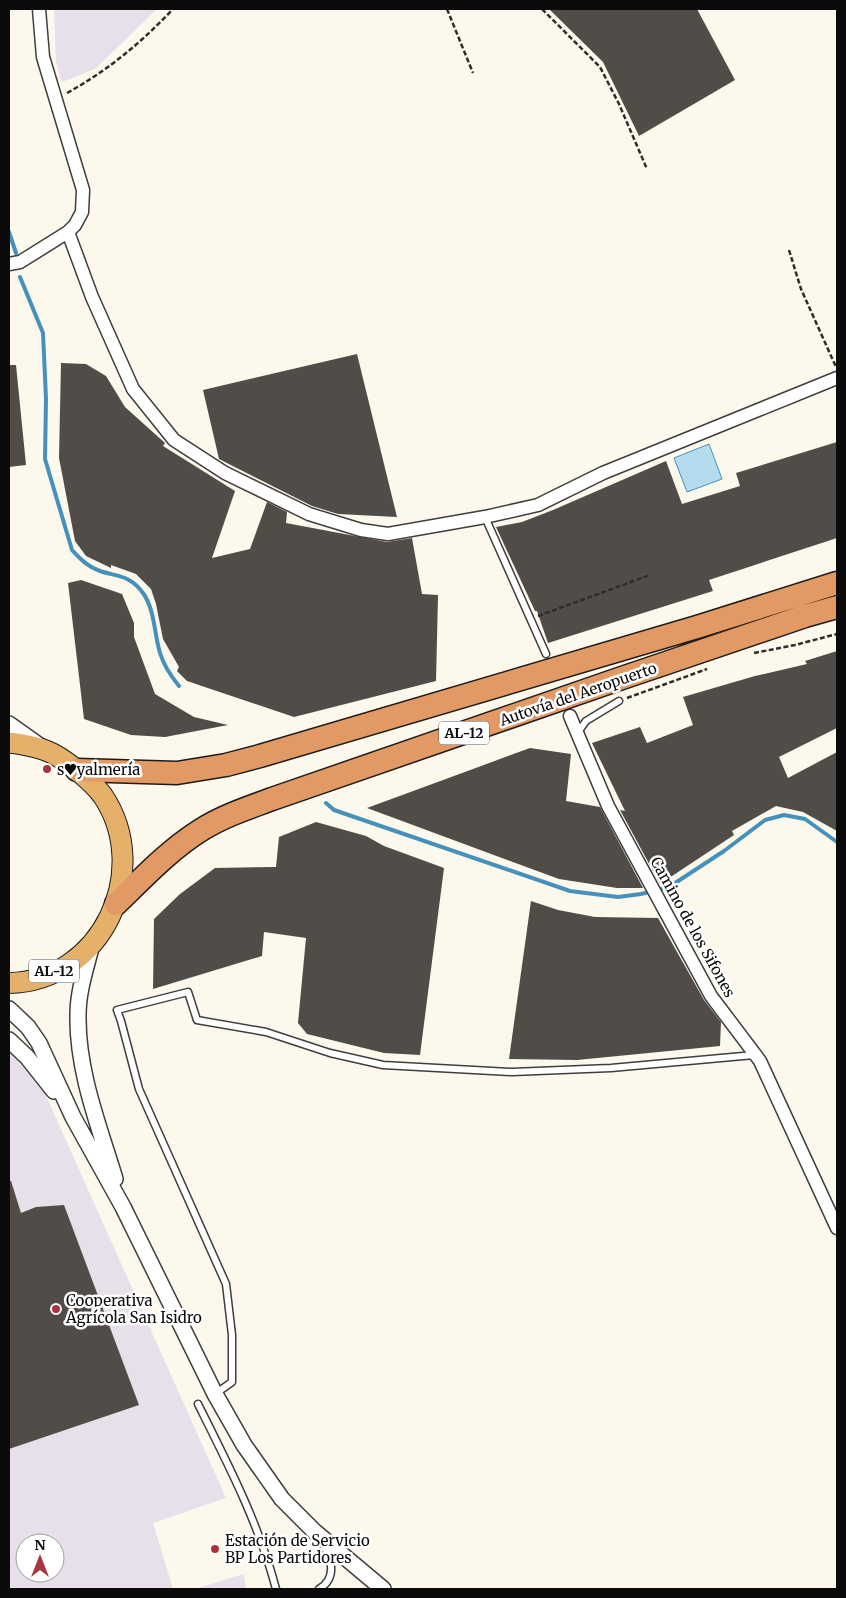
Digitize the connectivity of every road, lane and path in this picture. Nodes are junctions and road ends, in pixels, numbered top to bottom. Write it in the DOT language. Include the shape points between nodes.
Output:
graph roads {
  1 [pos="39,9"];
  2 [pos="172,9"];
  3 [pos="447,9"];
  4 [pos="542,9"];
  5 [pos="473,72"];
  6 [pos="56,99"];
  7 [pos="647,169"];
  8 [pos="68,232"];
  9 [pos="789,250"];
  10 [pos="9,264"];
  11 [pos="837,370"];
  12 [pos="837,378"];
  13 [pos="485,517"];
  14 [pos="650,575"];
  15 [pos="837,583"];
  16 [pos="837,608"];
  17 [pos="532,619"];
  18 [pos="837,634"];
  19 [pos="753,653"];
  20 [pos="546,654"];
  21 [pos="712,668"];
  22 [pos="619,701"];
  23 [pos="570,716"];
  24 [pos="9,724"];
  25 [pos="578,732"];
  26 [pos="9,743"];
  27 [pos="48,751"];
  28 [pos="78,770"];
  29 [pos="116,904"];
  30 [pos="92,944"];
  31 [pos="9,983"];
  32 [pos="9,1009"];
  33 [pos="9,1040"];
  34 [pos="754,1054"];
  35 [pos="73,1117"];
  36 [pos="123,1207"];
  37 [pos="837,1228"];
  38 [pos="215,1394"];
  39 [pos="198,1404"];
  40 [pos="315,1532"];
  41 [pos="276,1589"];
  42 [pos="319,1589"];
  43 [pos="383,1589"];
  1 -- 6 [label="street" via="43,57"];
  2 -- 6 [label="path" via="119,60"];
  3 -- 5 [label="path"];
  4 -- 7 [label="path" via="600,66"];
  6 -- 8 [label="street" via="83,190 82,212"];
  8 -- 10 [label="street" via="20,262"];
  8 -- 13 [label="street" via="92,297 133,389 174,440 224,473 309,514 361,530 388,534"];
  9 -- 11 [label="path"];
  12 -- 13 [label="street" via="603,473 538,505"];
  13 -- 17 [label="lane"];
  14 -- 17 [label="path"];
  15 -- 28 [label="highway, Autovía del Aeropuerto / AL-12" via="243,761 177,773"];
  16 -- 29 [label="highway, Autovía del Aeropuerto / AL-12" via="796,619 226,817 168,854"];
  17 -- 20 [label="lane"];
  18 -- 19 [label="path"];
  21 -- 22 [label="path"];
  22 -- 25 [label="lane" via="586,721"];
  23 -- 25 [label="street, Camino de los Sifones"];
  24 -- 27 [label="street"];
  25 -- 34 [label="street, Camino de los Sifones" via="608,806 711,996"];
  26 -- 27 [label="highway, AL-12"];
  27 -- 28 [label="highway, AL-12"];
  28 -- 29 [label="highway, AL-12" via="102,795 116,820 123,876"];
  29 -- 30 [label="highway, AL-12"];
  30 -- 31 [label="highway, AL-12" via="70,963 45,976"];
  30 -- 36 [label="street" via="80,989 80,1045 85,1078"];
  32 -- 35 [label="street" via="39,1043"];
  33 -- 35 [label="street" via="27,1057"];
  34 -- 37 [label="street, Camino de los Sifones"];
  34 -- 38 [label="lane" via="611,1068 512,1072 383,1065 330,1053 266,1032 198,1020 188,992 117,1010 139,1089 226,1284 232,1335 232,1382"];
  35 -- 36 [label="street"];
  36 -- 38 [label="street"];
  38 -- 40 [label="street" via="244,1446 282,1499"];
  39 -- 41 [label="lane" via="240,1488"];
  40 -- 42 [label="lane" via="331,1562 331,1574 326,1585"];
  40 -- 43 [label="street"];
}
